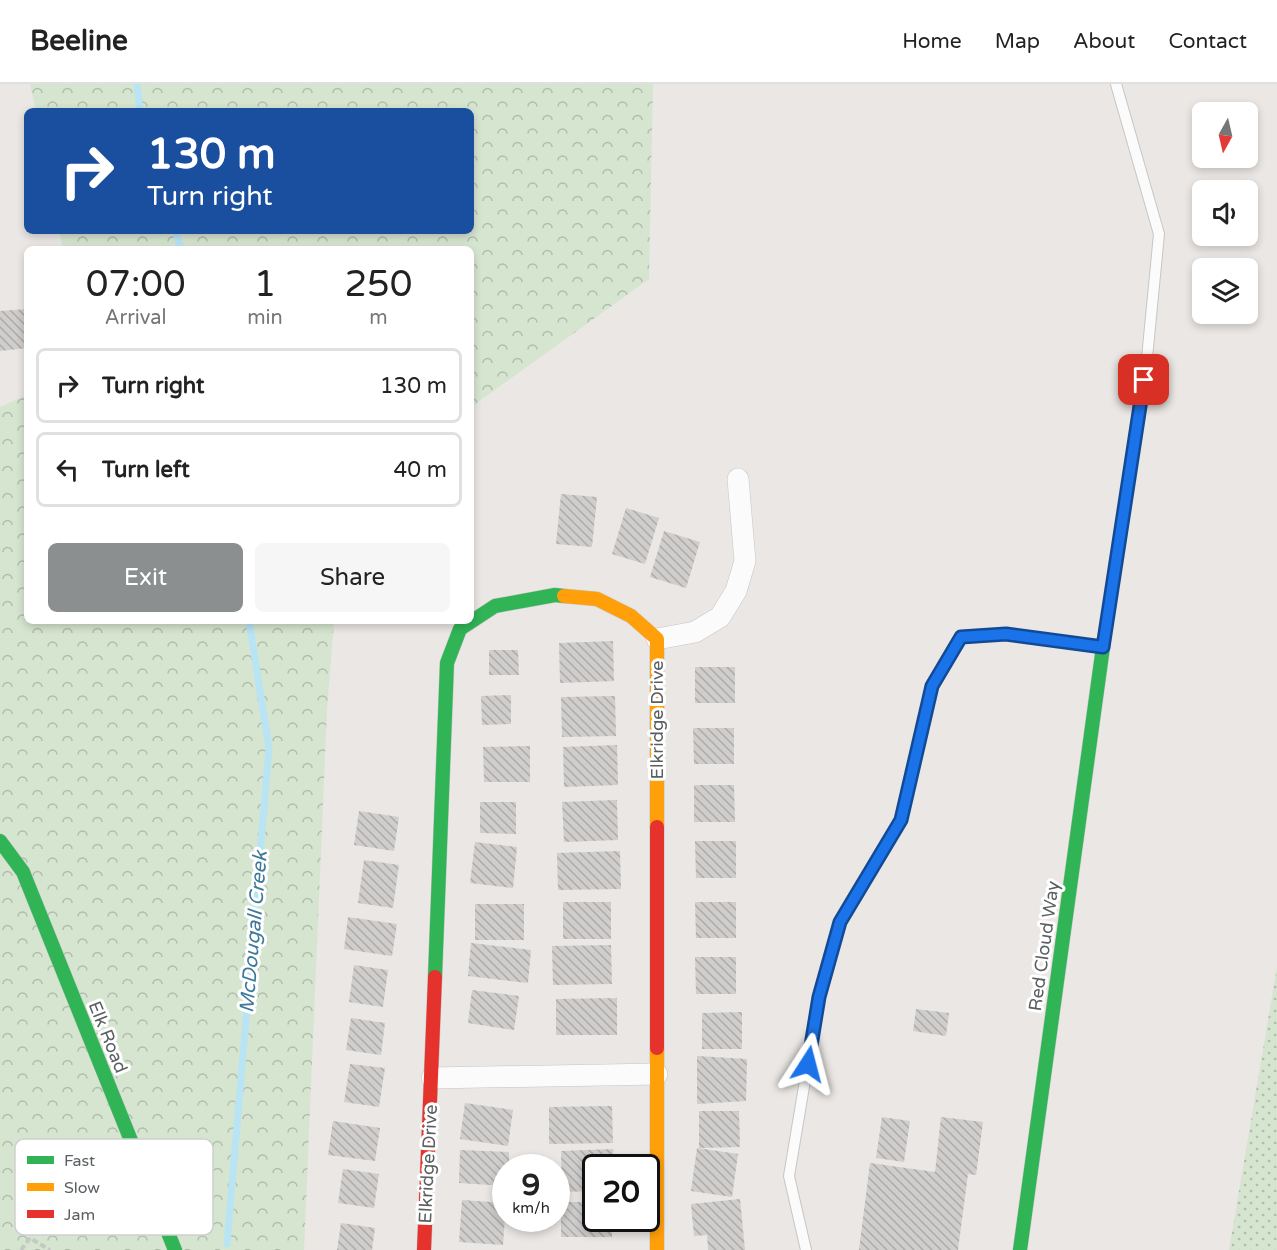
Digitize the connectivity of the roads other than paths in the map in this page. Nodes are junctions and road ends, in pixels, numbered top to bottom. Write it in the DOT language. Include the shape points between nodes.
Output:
graph roads {
  1 [pos="1116,84"];
  2 [pos="738,479"];
  3 [pos="474,620"];
  4 [pos="468,624"];
  5 [pos="657,639"];
  6 [pos="1103,647"];
  7 [pos="0,841"];
  8 [pos="657,1074"];
  9 [pos="432,1078"];
  10 [pos="130,1139"];
  11 [pos="169,1235"];
  12 [pos="175,1250"];
  13 [pos="424,1250"];
  14 [pos="657,1250"];
  15 [pos="806,1250"];
  16 [pos="1020,1250"];
  1 -- 6 [label="lane" via="1159,234 1148,357"];
  2 -- 5 [label="street" via="745,561 735,591 720,616 704,627"];
  3 -- 5 [label="street, Elkridge Drive" via="495,606 555,595 597,599 631,616"];
  4 -- 9 [label="street, Elkridge Drive" via="460,629 447,663"];
  5 -- 8 [label="street, Elkridge Drive"];
  6 -- 15 [label="lane" via="1006,634 961,637 932,686 901,820 840,922 819,997 789,1176"];
  6 -- 16 [label="street, Red Cloud Way"];
  7 -- 10 [label="street, Elk Road" via="23,872"];
  8 -- 9 [label="street, Elkridge Drive"];
  8 -- 14 [label="street, Elkridge Drive"];
  9 -- 13 [label="street, Elkridge Drive"];
  11 -- 12 [label="street, Elk Road"];
}
